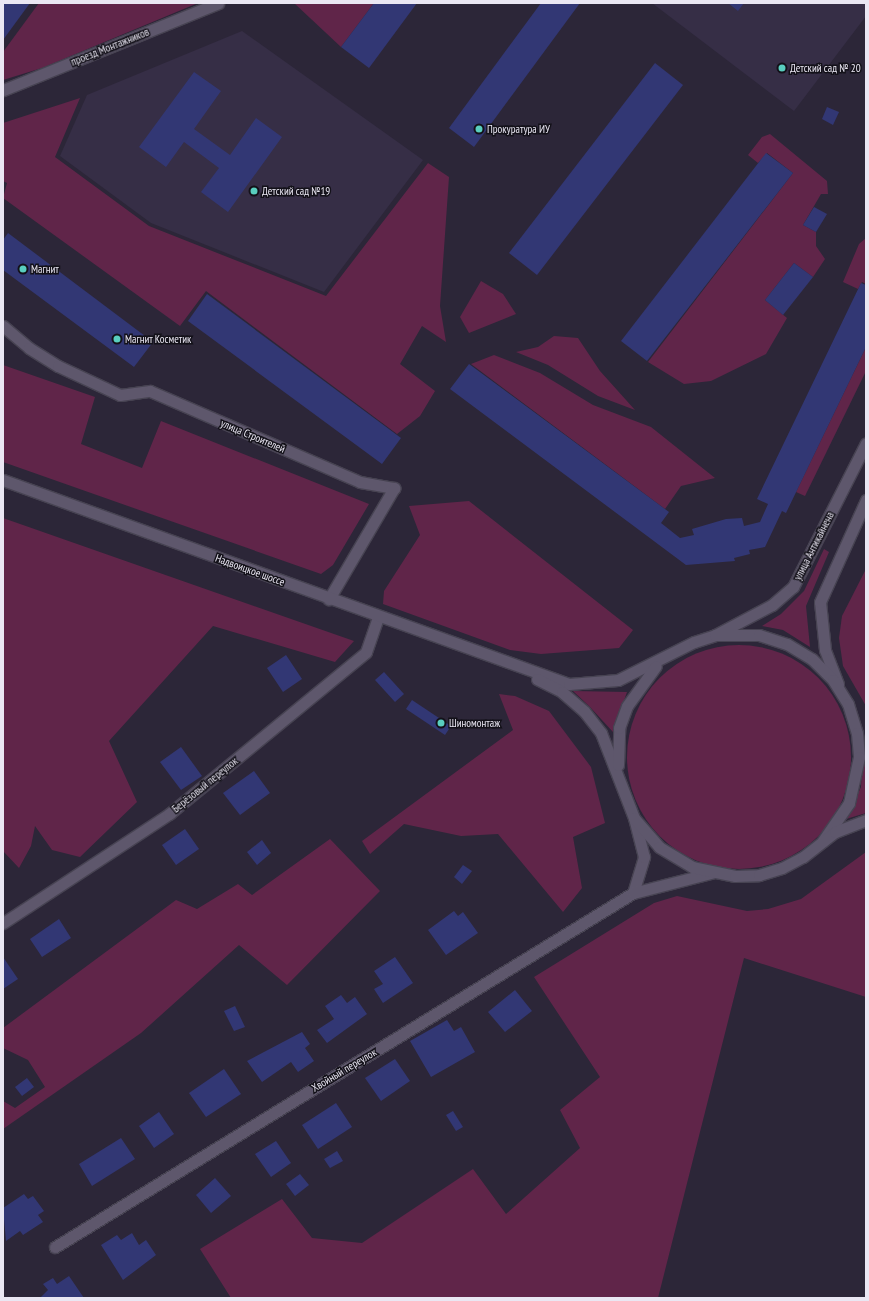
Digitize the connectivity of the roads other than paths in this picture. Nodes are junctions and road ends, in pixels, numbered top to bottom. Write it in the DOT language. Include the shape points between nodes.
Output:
graph roads {
  1 [pos="218,3"];
  2 [pos="3,90"];
  3 [pos="3,326"];
  4 [pos="866,443"];
  5 [pos="3,480"];
  6 [pos="866,500"];
  7 [pos="329,599"];
  8 [pos="378,618"];
  9 [pos="716,636"];
  10 [pos="673,652"];
  11 [pos="497,661"];
  12 [pos="849,707"];
  13 [pos="866,736"];
  14 [pos="618,776"];
  15 [pos="634,818"];
  16 [pos="866,820"];
  17 [pos="822,842"];
  18 [pos="711,873"];
  19 [pos="633,893"];
  20 [pos="3,923"];
  21 [pos="55,1247"];
  1 -- 2 [label="street, проезд Монтажников"];
  3 -- 7 [label="street, улица Строителей" via="58,366 120,395 150,392 360,482 394,488"];
  4 -- 9 [label="street, улица Антикайнена" via="793,587 772,605"];
  5 -- 7 [label="street, Надвоицкое шоссе"];
  6 -- 12 [label="street" via="820,602 825,650"];
  7 -- 8 [label="street, Надвоицкое шоссе"];
  8 -- 11 [label="street, Надвоицкое шоссе"];
  8 -- 20 [label="street, Берёзовый переулок" via="366,652 169,814"];
  9 -- 10 [label="street"];
  9 -- 12 [label="street" via="759,636 794,647 823,669"];
  10 -- 11 [label="street" via="618,680 585,685 569,684"];
  10 -- 14 [label="street" via="644,679 627,706 618,744"];
  11 -- 14 [label="street" via="562,692 584,711 601,733"];
  12 -- 13 [label="street"];
  12 -- 17 [label="street" via="857,733 856,781 845,810"];
  14 -- 15 [label="street"];
  15 -- 18 [label="street" via="665,851"];
  15 -- 19 [label="street" via="644,858"];
  16 -- 17 [label="street" via="836,832"];
  17 -- 18 [label="street" via="803,857 758,874"];
  18 -- 19 [label="street, Хвойный переулок"];
  19 -- 21 [label="street, Хвойный переулок"];
}
